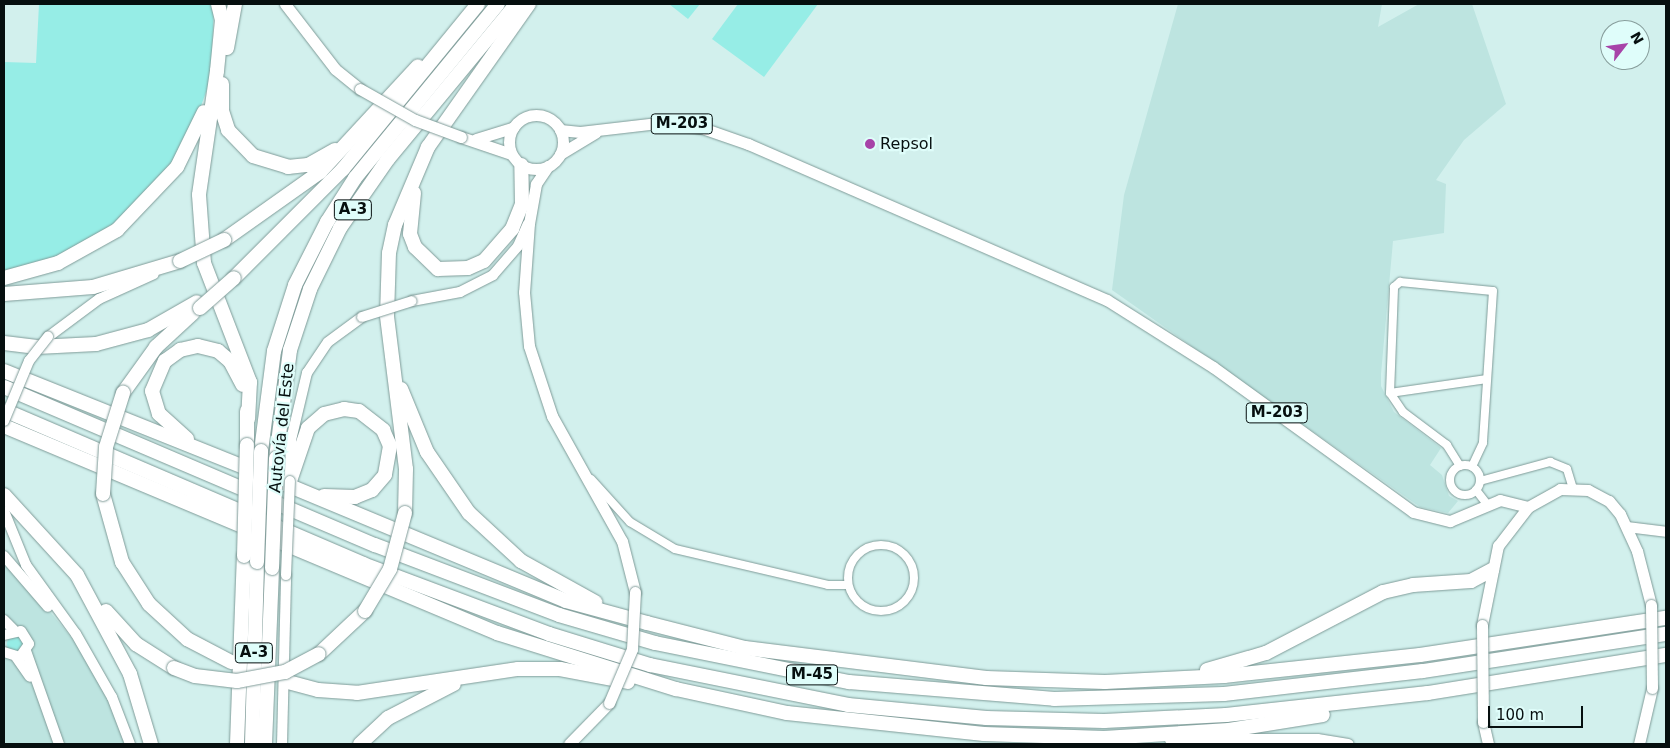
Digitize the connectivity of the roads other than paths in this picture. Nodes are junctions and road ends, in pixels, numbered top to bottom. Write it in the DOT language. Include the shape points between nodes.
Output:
graph roads {
  1 [pos="218,4"];
  2 [pos="235,4"];
  3 [pos="478,4"];
  4 [pos="498,4"];
  5 [pos="516,4"];
  6 [pos="529,4"];
  7 [pos="285,6"];
  8 [pos="463,22"];
  9 [pos="217,71"];
  10 [pos="467,91"];
  11 [pos="513,128"];
  12 [pos="560,130"];
  13 [pos="603,130"];
  14 [pos="466,138"];
  15 [pos="350,140"];
  16 [pos="511,154"];
  17 [pos="560,154"];
  18 [pos="521,165"];
  19 [pos="548,166"];
  20 [pos="529,222"];
  21 [pos="180,261"];
  22 [pos="4,278"];
  23 [pos="4,294"];
  24 [pos="198,305"];
  25 [pos="4,343"];
  26 [pos="390,356"];
  27 [pos="4,371"];
  28 [pos="1487,379"];
  29 [pos="4,387"];
  30 [pos="1390,393"];
  31 [pos="4,410"];
  32 [pos="248,419"];
  33 [pos="4,421"];
  34 [pos="4,426"];
  35 [pos="229,463"];
  36 [pos="1460,466"];
  37 [pos="1472,467"];
  38 [pos="588,476"];
  39 [pos="1480,481"];
  40 [pos="287,482"];
  41 [pos="1574,489"];
  42 [pos="1476,490"];
  43 [pos="4,495"];
  44 [pos="1487,504"];
  45 [pos="1528,507"];
  46 [pos="4,514"];
  47 [pos="1627,527"];
  48 [pos="1666,532"];
  49 [pos="375,545"];
  50 [pos="4,556"];
  51 [pos="363,564"];
  52 [pos="1492,570"];
  53 [pos="77,575"];
  54 [pos="848,584"];
  55 [pos="566,601"];
  56 [pos="1666,618"];
  57 [pos="4,620"];
  58 [pos="647,623"];
  59 [pos="8,632"];
  60 [pos="498,633"];
  61 [pos="1666,634"];
  62 [pos="26,651"];
  63 [pos="4,652"];
  64 [pos="1666,655"];
  65 [pos="16,658"];
  66 [pos="231,662"];
  67 [pos="94,665"];
  68 [pos="480,675"];
  69 [pos="1140,681"];
  70 [pos="288,682"];
  71 [pos="1052,682"];
  72 [pos="1315,685"];
  73 [pos="676,689"];
  74 [pos="1428,693"];
  75 [pos="1104,738"];
  76 [pos="237,743"];
  77 [pos="53,744"];
  78 [pos="59,744"];
  79 [pos="130,744"];
  80 [pos="151,744"];
  81 [pos="252,744"];
  82 [pos="265,744"];
  83 [pos="282,744"];
  84 [pos="360,744"];
  85 [pos="569,744"];
  86 [pos="1348,744"];
  87 [pos="1488,744"];
  88 [pos="1639,744"];
  1 -- 9 [label="highway" via="222,20"];
  2 -- 15 [label="highway" via="221,93 228,130 239,145 269,164 288,167 308,165"];
  3 -- 8 [label="highway"];
  4 -- 81 [label="highway, Autovía del Este / A-3, bridge" via="355,178 327,222 295,286 274,351 261,451"];
  5 -- 82 [label="highway, Autovía del Este / A-3, bridge" via="388,159 340,228 310,289 290,350 276,458"];
  6 -- 10 [label="highway"];
  7 -- 14 [label="main road, bridge" via="336,69 360,89 415,120"];
  8 -- 15 [label="highway"];
  8 -- 24 [label="highway" via="343,169 246,265"];
  9 -- 22 [label="highway" via="193,139 177,167 138,212 82,252 26,274"];
  9 -- 32 [label="highway" via="200,195 204,263 250,382"];
  10 -- 18 [label="highway" via="419,179 410,206 410,234 424,258 438,269 451,270 484,261 512,229 522,204"];
  10 -- 26 [label="highway" via="428,147 395,224 388,280"];
  11 -- 12 [label="main road" via="535,115 548,118"];
  11 -- 14 [label="main road"];
  11 -- 16 [label="main road"];
  12 -- 13 [label="main road, M-203"];
  12 -- 17 [label="main road"];
  13 -- 17 [label="main road, M-203"];
  13 -- 44 [label="main road, M-203" via="666,122 705,129 892,204 1050,272 1158,329 1413,512 1450,521"];
  14 -- 16 [label="main road"];
  15 -- 21 [label="highway, bridge" via="320,172 224,240"];
  16 -- 18 [label="main road"];
  17 -- 19 [label="main road, M-203"];
  18 -- 19 [label="main road"];
  19 -- 20 [label="main road" via="536,184"];
  20 -- 38 [label="main road" via="524,292 529,346 552,416"];
  20 -- 40 [label="main road, bridge" via="518,246 493,275 460,292 412,301 362,317 328,342 307,374 291,440"];
  21 -- 23 [label="highway" via="94,287"];
  21 -- 33 [label="main road, bridge" via="99,299 48,337 25,370"];
  24 -- 25 [label="highway" via="148,330 96,344 37,347"];
  24 -- 66 [label="highway, bridge" via="156,347 123,393 106,447 103,494 122,562 149,604 187,639"];
  26 -- 53 [label="highway, bridge" via="406,469 405,514 390,570 365,611 319,654 285,672 236,681 195,676 174,668 136,644"];
  26 -- 58 [label="highway" via="427,452 449,487 492,537 562,587"];
  27 -- 35 [label="highway"];
  28 -- 30 [label="street"];
  28 -- 30 [label="street" via="1493,292 1400,282 1394,287"];
  28 -- 37 [label="street" via="1483,443"];
  29 -- 49 [label="highway, M-45"];
  30 -- 36 [label="street" via="1402,412 1447,444"];
  31 -- 51 [label="highway, M-45"];
  32 -- 35 [label="highway" via="239,375 218,351 198,346 180,350 165,361 155,376 152,392 159,414 174,432"];
  32 -- 76 [label="highway, bridge"];
  34 -- 60 [label="highway"];
  35 -- 40 [label="highway"];
  36 -- 37 [label="street"];
  36 -- 42 [label="street" via="1451,477 1455,490 1463,494"];
  37 -- 39 [label="street"];
  38 -- 54 [label="street" via="630,522 675,549 828,585"];
  38 -- 85 [label="main road, bridge" via="622,542 635,592 632,648 609,703"];
  39 -- 41 [label="street" via="1550,462 1567,469"];
  39 -- 42 [label="street"];
  40 -- 40 [label="highway" via="308,428 324,414 344,409 359,411 383,430 390,460 385,475 372,490 340,499"];
  40 -- 55 [label="highway"];
  40 -- 83 [label="main road, bridge"];
  41 -- 45 [label="main road" via="1560,489"];
  41 -- 47 [label="main road" via="1609,501"];
  42 -- 44 [label="street"];
  43 -- 53 [label="highway"];
  44 -- 45 [label="main road, M-203" via="1508,499"];
  45 -- 52 [label="main road" via="1498,546"];
  46 -- 67 [label="main road" via="26,565"];
  47 -- 48 [label="main road"];
  47 -- 88 [label="main road, bridge" via="1651,605 1652,688"];
  49 -- 55 [label="highway" via="484,581"];
  49 -- 72 [label="highway, M-45" via="559,615 654,643 850,682 986,696 1097,699 1224,694"];
  50 -- 67 [label="main road"];
  51 -- 60 [label="highway"];
  51 -- 74 [label="highway, M-45" via="549,634 650,665 848,704 986,718 1104,721 1226,715"];
  52 -- 71 [label="highway" via="1471,582 1413,585 1383,592 1266,653 1222,667"];
  52 -- 87 [label="main road, bridge" via="1479,658 1483,722"];
  53 -- 80 [label="highway" via="130,674"];
  54 -- 54 [label="street" via="866,607 893,609 912,589 912,567 899,550 877,544 857,554 848,573"];
  55 -- 58 [label="highway"];
  56 -- 69 [label="highway" via="1410,656"];
  57 -- 59 [label="main road"];
  58 -- 71 [label="highway" via="745,648 854,665"];
  59 -- 62 [label="main road" via="27,636"];
  60 -- 73 [label="highway"];
  61 -- 72 [label="highway, M-45"];
  62 -- 65 [label="main road"];
  62 -- 78 [label="main road"];
  63 -- 65 [label="main road"];
  64 -- 74 [label="highway, M-45"];
  65 -- 77 [label="main road" via="35,687"];
  67 -- 79 [label="main road"];
  68 -- 70 [label="highway" via="357,693"];
  68 -- 73 [label="highway" via="560,669"];
  68 -- 84 [label="highway" via="411,704"];
  69 -- 71 [label="highway"];
  69 -- 72 [label="highway"];
  73 -- 75 [label="highway" via="787,713 984,734"];
  74 -- 75 [label="highway" via="1228,730"];
  75 -- 86 [label="main road" via="1317,739"];
}
